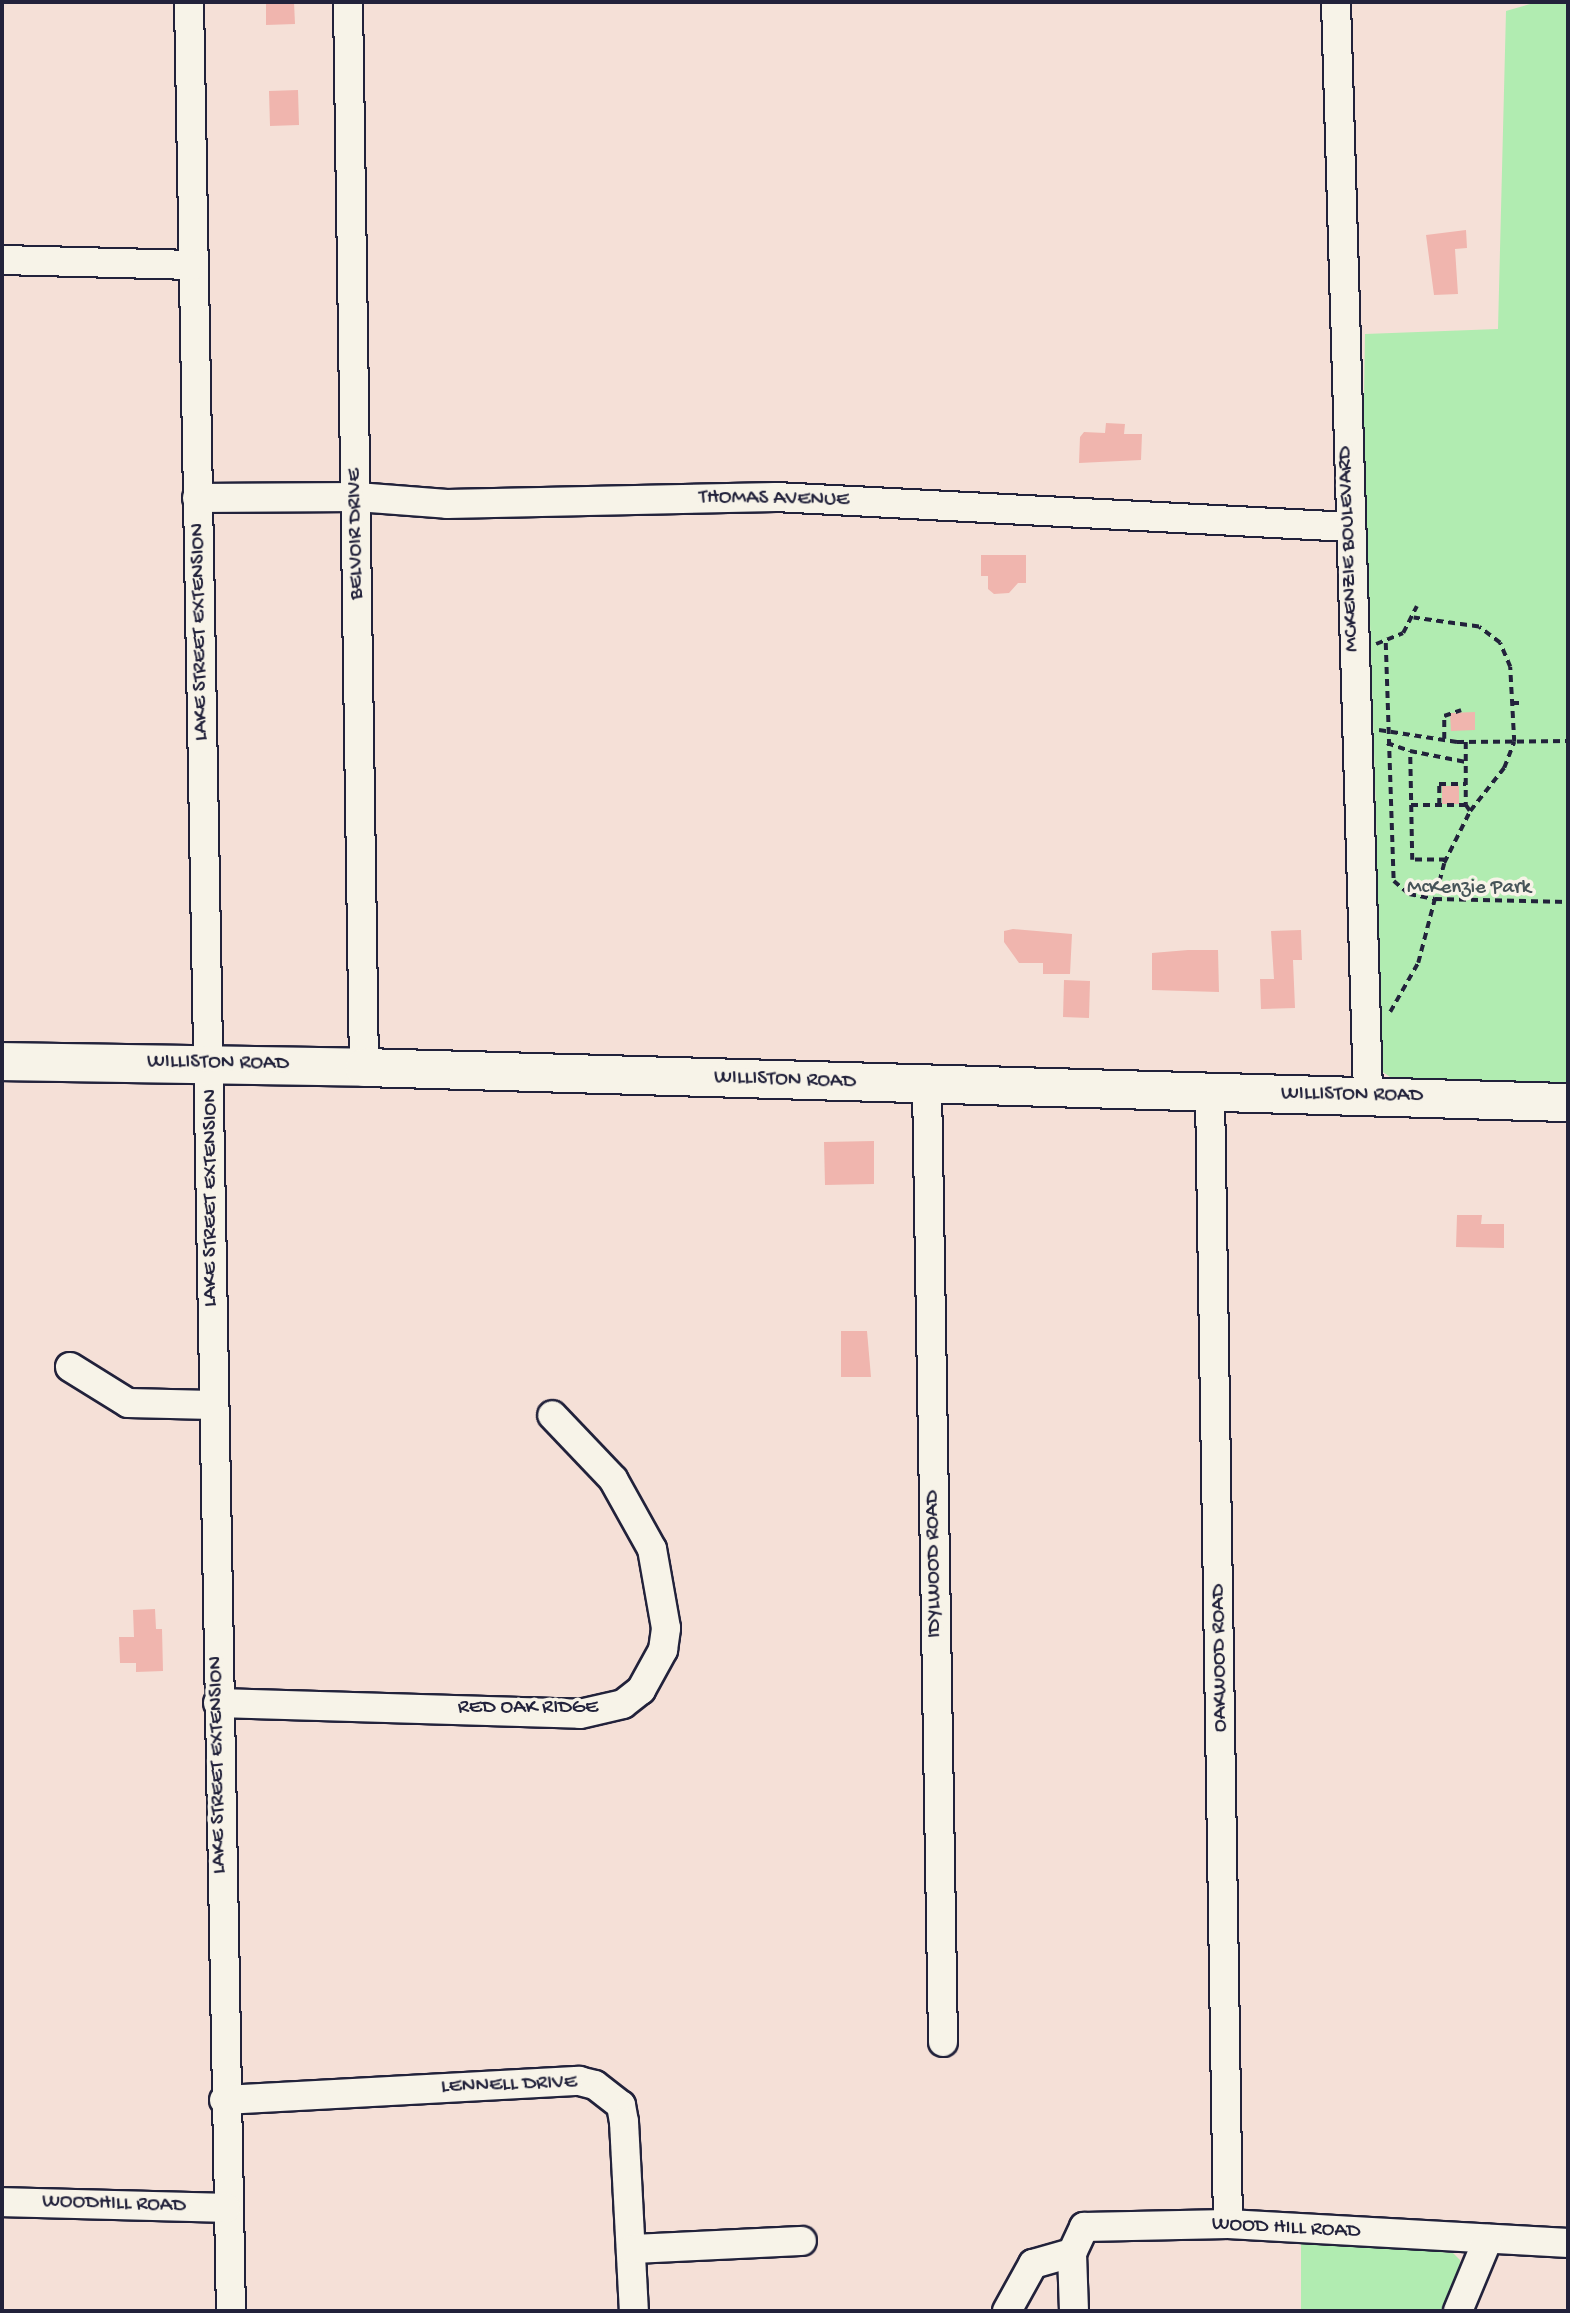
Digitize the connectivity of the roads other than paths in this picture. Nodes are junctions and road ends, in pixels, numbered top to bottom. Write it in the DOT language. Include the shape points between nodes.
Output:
graph roads {
  1 [pos="189,2"];
  2 [pos="348,2"];
  3 [pos="1336,2"];
  4 [pos="2,260"];
  5 [pos="193,265"];
  6 [pos="357,497"];
  7 [pos="197,499"];
  8 [pos="1350,527"];
  9 [pos="2,1061"];
  10 [pos="212,1064"];
  11 [pos="365,1066"];
  12 [pos="927,1086"];
  13 [pos="1210,1093"];
  14 [pos="1368,1096"];
  15 [pos="1568,1102"];
  16 [pos="70,1367"];
  17 [pos="214,1405"];
  18 [pos="552,1415"];
  19 [pos="218,1703"];
  20 [pos="943,2042"];
  21 [pos="224,2100"];
  22 [pos="2,2202"];
  23 [pos="226,2208"];
  24 [pos="1228,2224"];
  25 [pos="1488,2239"];
  26 [pos="802,2241"];
  27 [pos="1568,2243"];
  28 [pos="632,2249"];
  29 [pos="1072,2253"];
  30 [pos="231,2311"];
  31 [pos="634,2311"];
  32 [pos="1007,2311"];
  33 [pos="1074,2311"];
  34 [pos="1458,2311"];
  1 -- 5 [label="street, LAKE STREET EXTENSION"];
  2 -- 6 [label="street, BELVOIR DRIVE"];
  3 -- 8 [label="street, MCKENZIE BOULEVARD"];
  4 -- 5 [label="street"];
  5 -- 7 [label="street, LAKE STREET EXTENSION"];
  6 -- 7 [label="street, THOMAS AVENUE"];
  6 -- 8 [label="street, THOMAS AVENUE" via="447,504 776,496"];
  6 -- 11 [label="street, BELVOIR DRIVE"];
  7 -- 10 [label="street, LAKE STREET EXTENSION"];
  8 -- 14 [label="street, MCKENZIE BOULEVARD"];
  9 -- 10 [label="main road, WILLISTON ROAD"];
  10 -- 11 [label="main road, WILLISTON ROAD"];
  10 -- 17 [label="street, LAKE STREET EXTENSION"];
  11 -- 12 [label="main road, WILLISTON ROAD"];
  12 -- 13 [label="main road, WILLISTON ROAD"];
  12 -- 20 [label="street, IDYLWOOD ROAD"];
  13 -- 14 [label="main road, WILLISTON ROAD"];
  13 -- 24 [label="street, OAKWOOD ROAD"];
  14 -- 15 [label="main road, WILLISTON ROAD"];
  16 -- 17 [label="street" via="128,1403"];
  17 -- 19 [label="street, LAKE STREET EXTENSION"];
  18 -- 19 [label="street, RED OAK RIDGE" via="613,1479 652,1549 666,1628 655,1671 641,1690 623,1704 580,1714"];
  19 -- 21 [label="street, LAKE STREET EXTENSION"];
  21 -- 23 [label="street, LAKE STREET EXTENSION"];
  21 -- 28 [label="street, LENNELL DRIVE" via="579,2081 595,2085 621,2105"];
  22 -- 23 [label="street, WOODHILL ROAD"];
  23 -- 30 [label="street, LAKE STREET EXTENSION"];
  24 -- 25 [label="street, WOOD HILL ROAD"];
  24 -- 29 [label="street, WOOD HILL ROAD" via="1084,2227"];
  25 -- 27 [label="street, WOOD HILL ROAD"];
  25 -- 34 [label="street"];
  26 -- 28 [label="street"];
  28 -- 31 [label="street, LENNELL DRIVE"];
  29 -- 32 [label="street" via="1033,2264"];
  29 -- 33 [label="street"];
}
